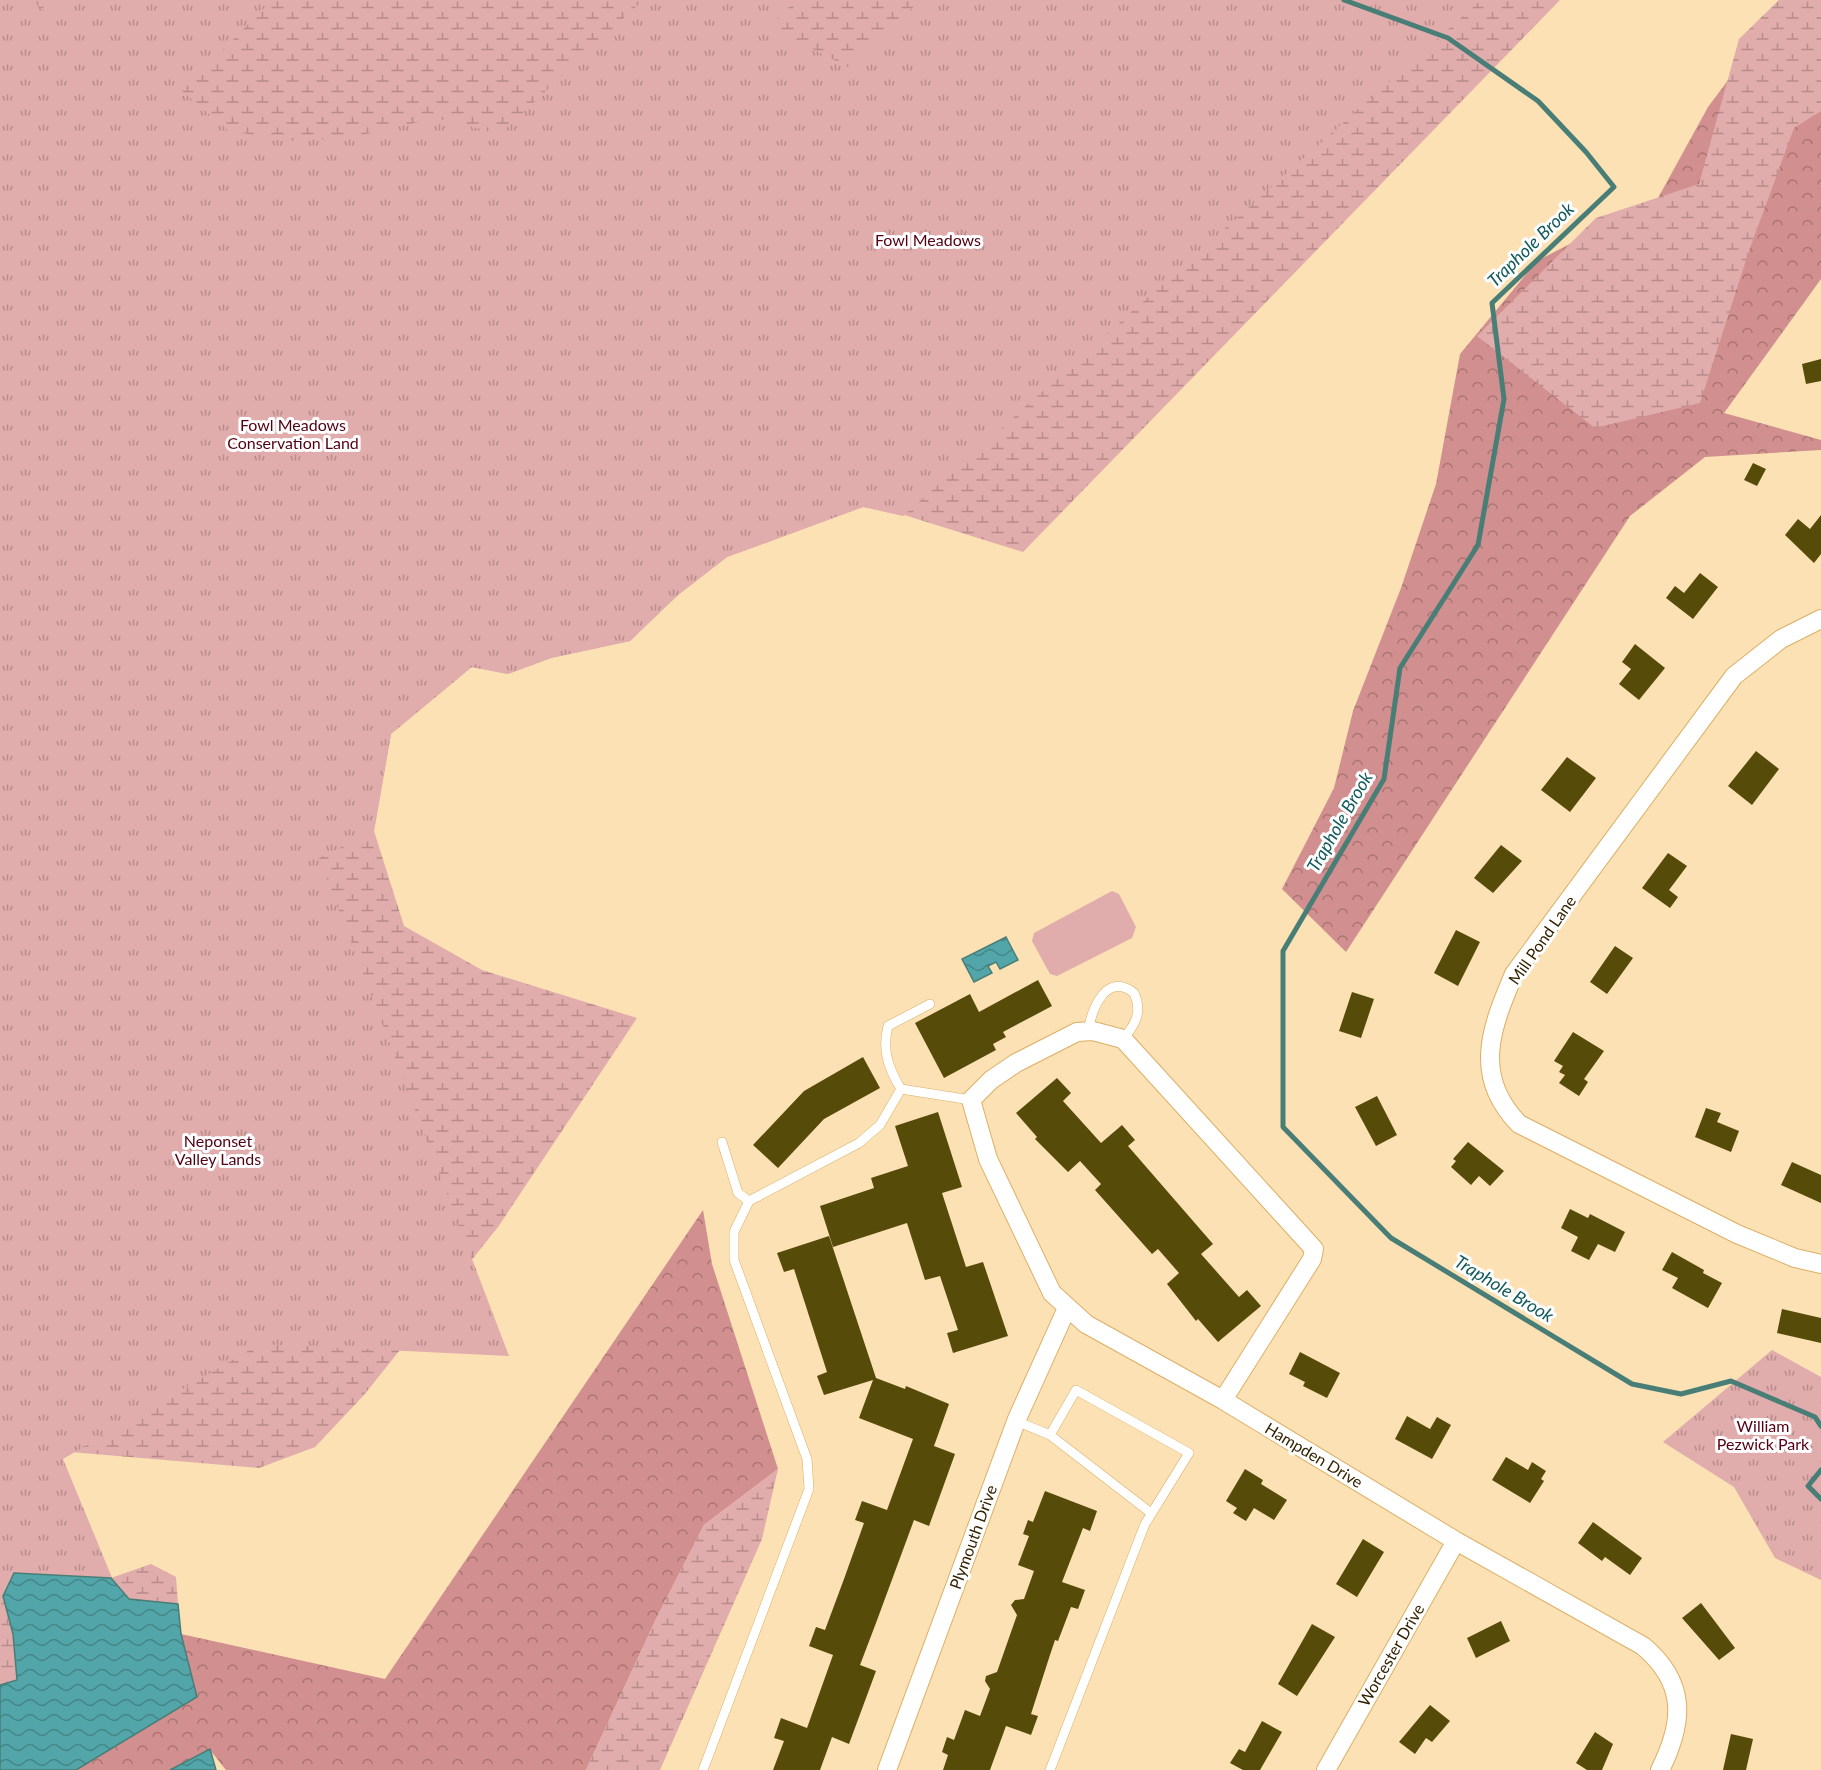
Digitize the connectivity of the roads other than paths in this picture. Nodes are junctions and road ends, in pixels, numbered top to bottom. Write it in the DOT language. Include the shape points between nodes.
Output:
graph roads {
  1 [pos="1821,619"];
  2 [pos="930,1005"];
  3 [pos="1089,1031"];
  4 [pos="1123,1040"];
  5 [pos="901,1089"];
  6 [pos="971,1100"];
  7 [pos="722,1142"];
  8 [pos="749,1201"];
  9 [pos="1821,1264"];
  10 [pos="1067,1308"];
  11 [pos="1223,1400"];
  12 [pos="1016,1422"];
  13 [pos="1050,1435"];
  14 [pos="1151,1513"];
  15 [pos="1456,1541"];
  16 [pos="703,1770"];
  17 [pos="887,1770"];
  18 [pos="1050,1770"];
  19 [pos="1326,1770"];
  20 [pos="1660,1770"];
  1 -- 9 [label="street, Mill Pond Lane" via="1781,639 1734,676 1514,974 1494,1023 1489,1057 1493,1084 1504,1109 1519,1124 1737,1234 1795,1258"];
  2 -- 5 [label="lane" via="888,1026 884,1042 889,1068"];
  3 -- 4 [label="street"];
  3 -- 4 [label="lane" via="1100,995 1121,987 1134,993 1139,1011"];
  3 -- 6 [label="street" via="1077,1032 1016,1063"];
  4 -- 11 [label="street" via="1314,1249 1312,1259"];
  5 -- 6 [label="lane"];
  5 -- 8 [label="lane" via="880,1125 860,1143"];
  6 -- 10 [label="street, Hampden Drive" via="988,1159 1053,1293"];
  7 -- 8 [label="lane" via="738,1193"];
  8 -- 16 [label="lane" via="734,1232 734,1260 807,1459 809,1489"];
  10 -- 11 [label="street, Hampden Drive" via="1086,1324"];
  10 -- 12 [label="street, Plymouth Drive"];
  11 -- 15 [label="street, Hampden Drive"];
  12 -- 13 [label="lane"];
  12 -- 17 [label="street, Plymouth Drive"];
  13 -- 14 [label="lane"];
  13 -- 14 [label="lane" via="1076,1390 1189,1453"];
  14 -- 18 [label="lane"];
  15 -- 19 [label="street, Worcester Drive"];
  15 -- 20 [label="street, Hampden Drive" via="1604,1623 1654,1656 1670,1678 1678,1711 1672,1743"];
}
